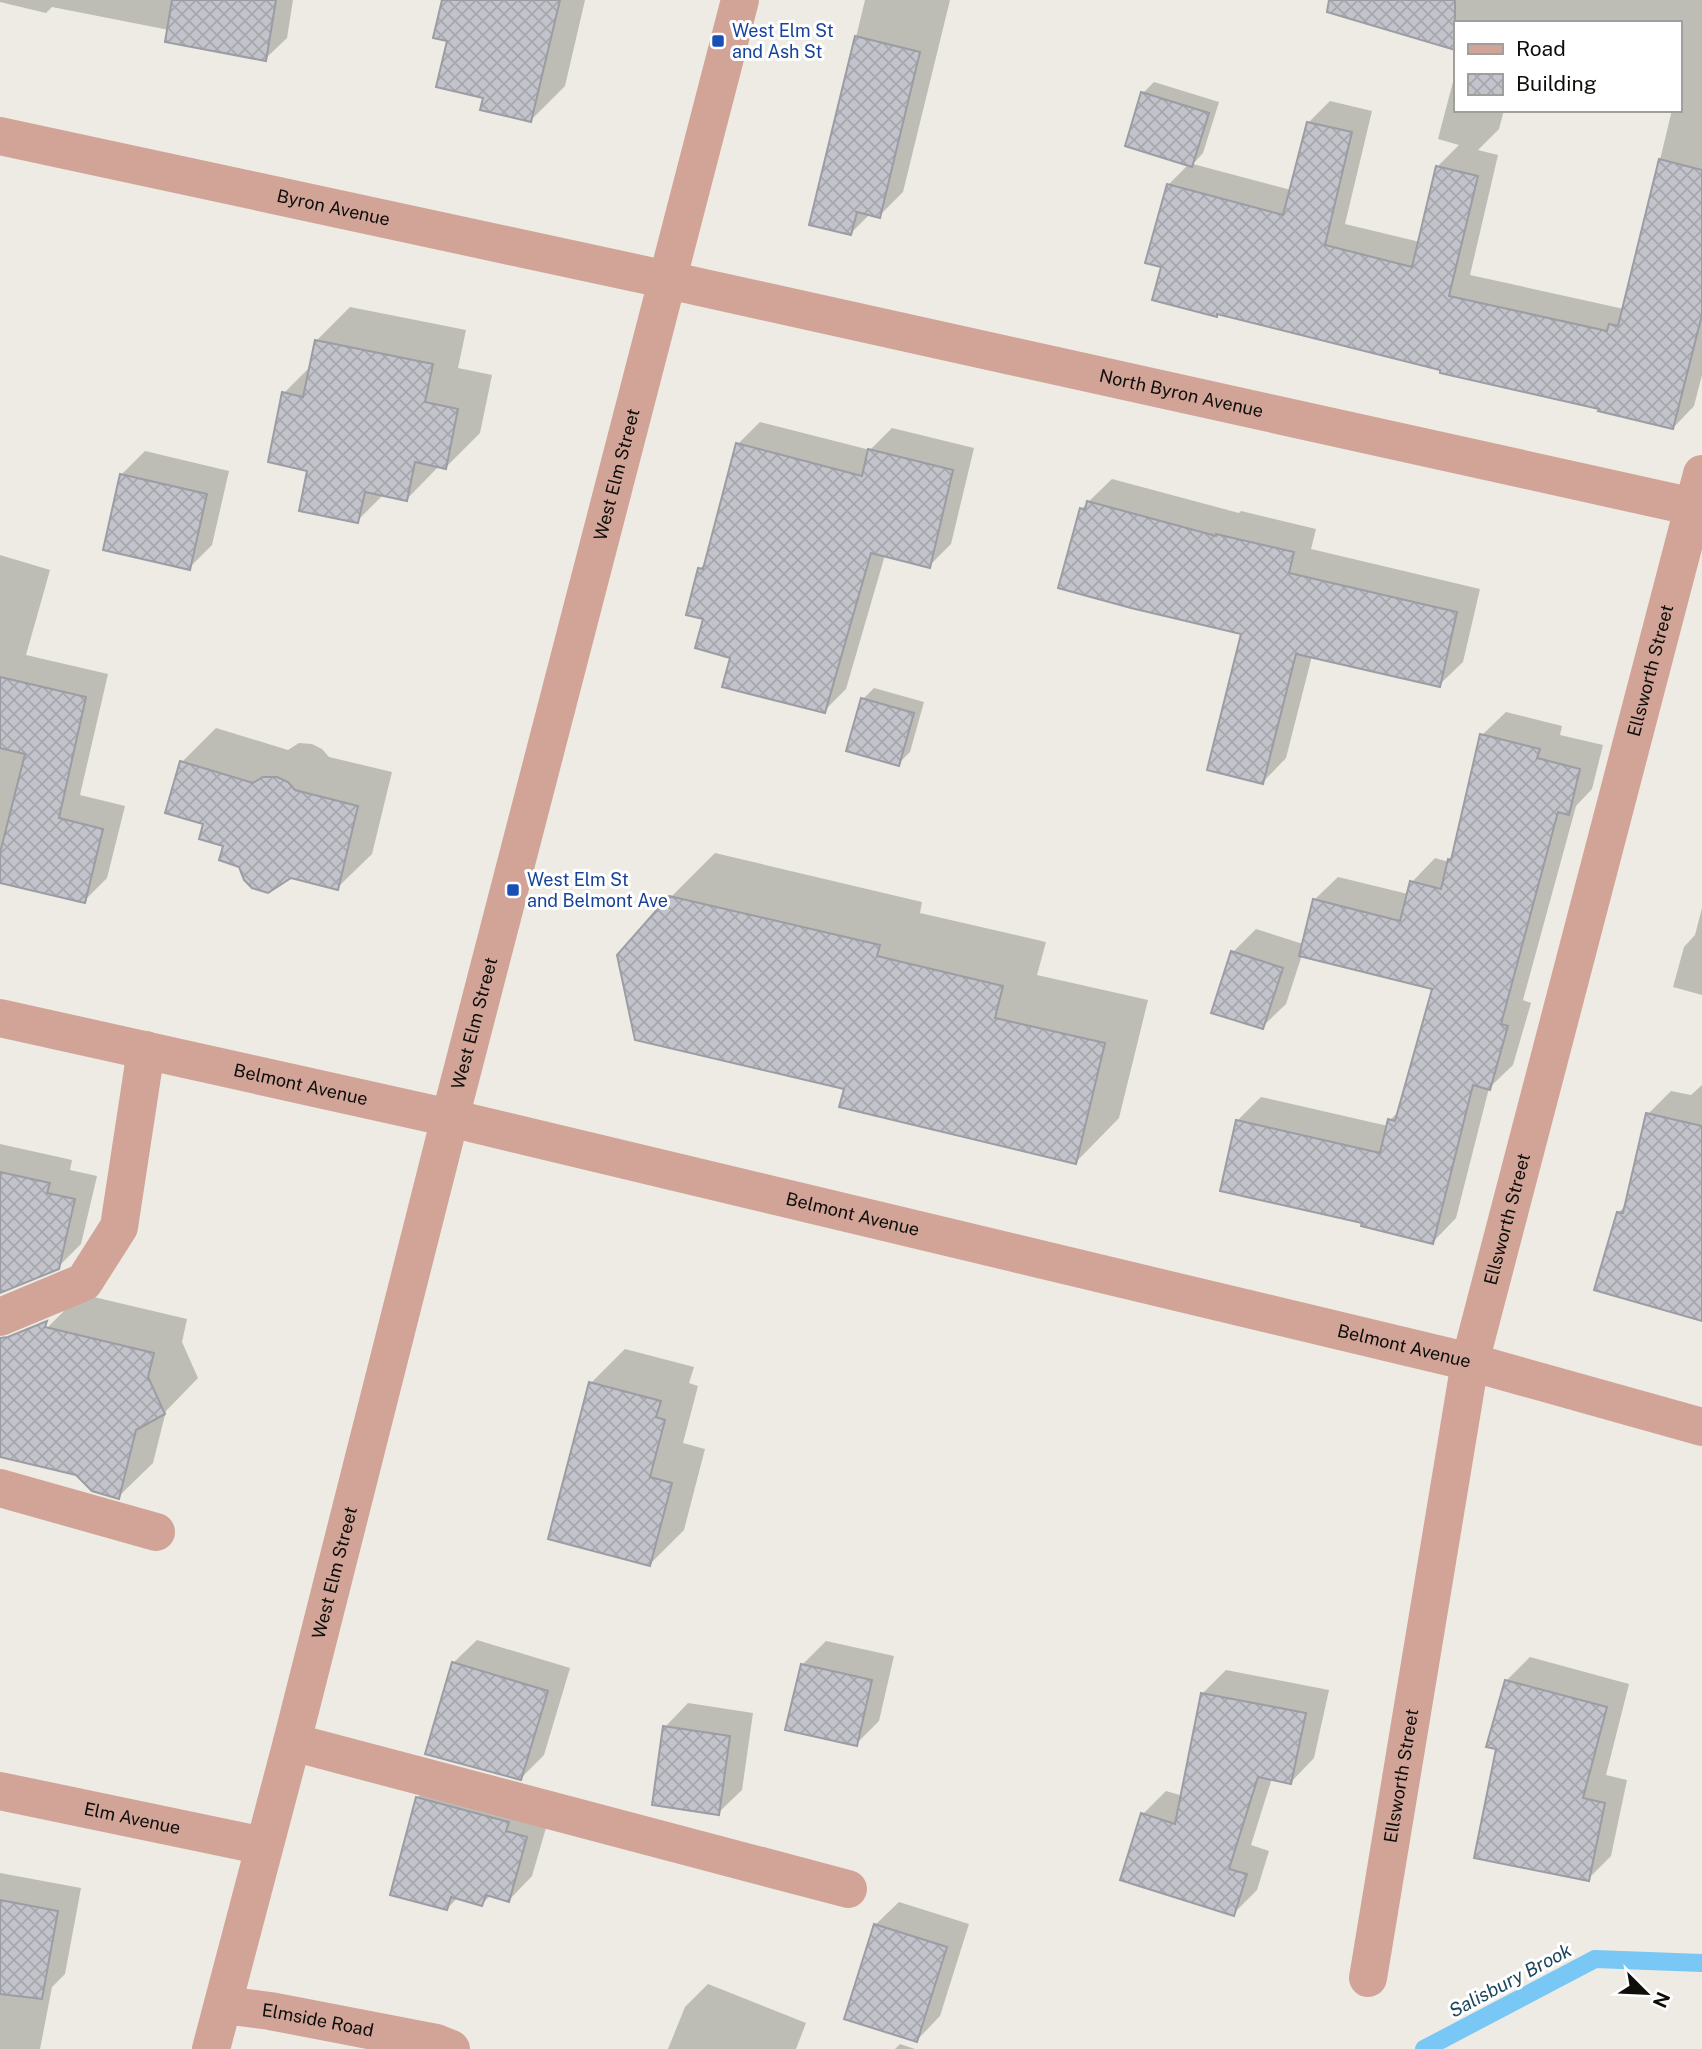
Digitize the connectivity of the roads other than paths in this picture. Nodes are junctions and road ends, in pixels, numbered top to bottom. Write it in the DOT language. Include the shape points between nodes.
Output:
graph roads {
  1 [pos="740,0"];
  2 [pos="0,136"];
  3 [pos="668,279"];
  4 [pos="1698,490"];
  5 [pos="0,1017"];
  6 [pos="146,1050"];
  7 [pos="450,1118"];
  8 [pos="0,1317"];
  9 [pos="1470,1362"];
  10 [pos="1702,1427"];
  11 [pos="0,1488"];
  12 [pos="156,1532"];
  13 [pos="292,1742"];
  14 [pos="0,1791"];
  15 [pos="264,1846"];
  16 [pos="848,1889"];
  17 [pos="1368,1978"];
  18 [pos="223,2005"];
  19 [pos="211,2049"];
  20 [pos="451,2049"];
  1 -- 3 [label="street, West Elm Street"];
  2 -- 3 [label="street, Byron Avenue"];
  3 -- 4 [label="street, North Byron Avenue"];
  3 -- 7 [label="street, West Elm Street"];
  4 -- 9 [label="street, Ellsworth Street"];
  5 -- 6 [label="street, Belmont Avenue"];
  6 -- 7 [label="street, Belmont Avenue"];
  6 -- 8 [label="street" via="119,1227 84,1282"];
  7 -- 9 [label="street, Belmont Avenue"];
  7 -- 13 [label="street, West Elm Street"];
  9 -- 10 [label="street, Belmont Avenue"];
  9 -- 17 [label="street, Ellsworth Street"];
  11 -- 12 [label="street"];
  13 -- 15 [label="street, West Elm Street"];
  13 -- 16 [label="street"];
  14 -- 15 [label="street, Elm Avenue"];
  15 -- 18 [label="street, West Elm Street"];
  18 -- 19 [label="street, West Elm Street"];
  18 -- 20 [label="street, Elmside Road"];
}
